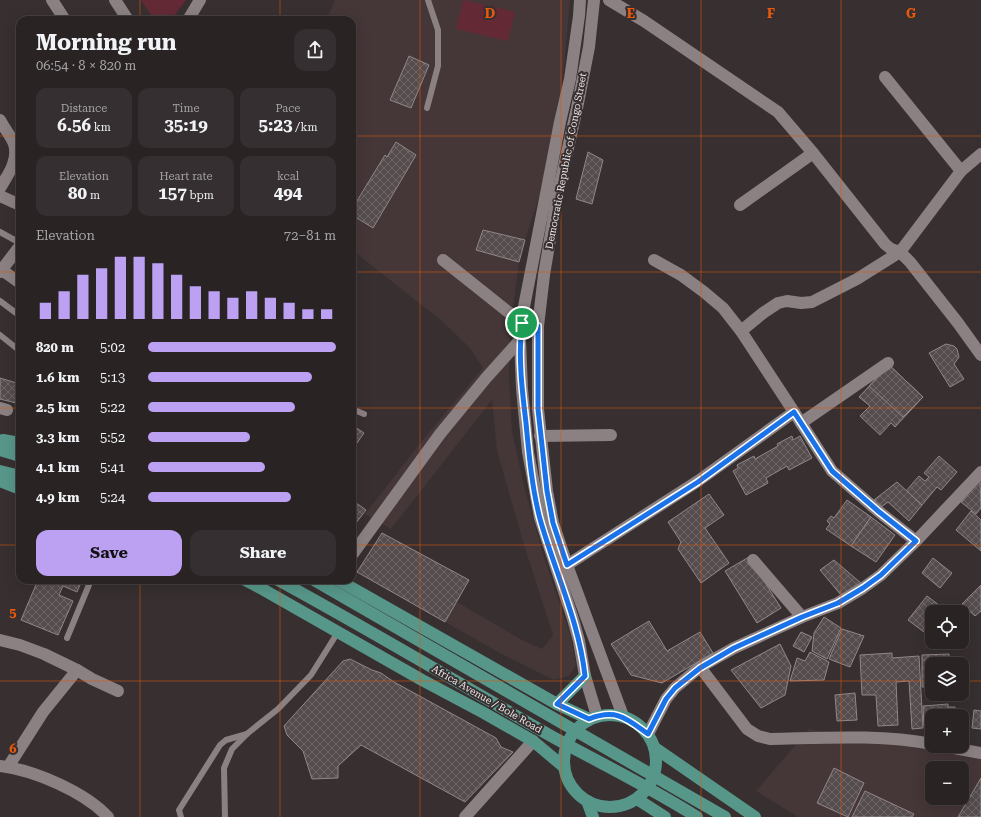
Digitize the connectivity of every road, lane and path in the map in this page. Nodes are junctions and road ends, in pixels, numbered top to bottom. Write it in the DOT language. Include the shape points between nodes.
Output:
graph roads {
  1 [pos="52,0"];
  2 [pos="116,0"];
  3 [pos="200,0"];
  4 [pos="428,0"];
  5 [pos="580,0"];
  6 [pos="594,0"];
  7 [pos="609,0"];
  8 [pos="62,16"];
  9 [pos="126,16"];
  10 [pos="190,16"];
  11 [pos="885,77"];
  12 [pos="427,108"];
  13 [pos="0,120"];
  14 [pos="814,153"];
  15 [pos="981,154"];
  16 [pos="961,171"];
  17 [pos="0,188"];
  18 [pos="0,196"];
  19 [pos="16,203"];
  20 [pos="740,205"];
  21 [pos="0,232"];
  22 [pos="16,242"];
  23 [pos="16,250"];
  24 [pos="900,252"];
  25 [pos="442,260"];
  26 [pos="654,260"];
  27 [pos="1,271"];
  28 [pos="16,280"];
  29 [pos="0,301"];
  30 [pos="16,313"];
  31 [pos="522,323"];
  32 [pos="538,326"];
  33 [pos="741,331"];
  34 [pos="0,335"];
  35 [pos="520,340"];
  36 [pos="16,348"];
  37 [pos="981,355"];
  38 [pos="888,363"];
  39 [pos="356,411"];
  40 [pos="794,412"];
  41 [pos="364,414"];
  42 [pos="801,424"];
  43 [pos="611,435"];
  44 [pos="540,436"];
  45 [pos="0,441"];
  46 [pos="16,442"];
  47 [pos="0,450"];
  48 [pos="16,455"];
  49 [pos="0,471"];
  50 [pos="981,472"];
  51 [pos="16,475"];
  52 [pos="0,481"];
  53 [pos="16,487"];
  54 [pos="916,541"];
  55 [pos="356,550"];
  56 [pos="753,560"];
  57 [pos="567,565"];
  58 [pos="89,584"];
  59 [pos="252,584"];
  60 [pos="285,584"];
  61 [pos="321,584"];
  62 [pos="345,584"];
  63 [pos="802,617"];
  64 [pos="338,632"];
  65 [pos="67,638"];
  66 [pos="595,639"];
  67 [pos="0,640"];
  68 [pos="579,641"];
  69 [pos="700,668"];
  70 [pos="77,670"];
  71 [pos="585,676"];
  72 [pos="118,691"];
  73 [pos="557,704"];
  74 [pos="623,716"];
  75 [pos="591,719"];
  76 [pos="248,734"];
  77 [pos="648,734"];
  78 [pos="533,741"];
  79 [pos="925,742"];
  80 [pos="655,748"];
  81 [pos="969,751"];
  82 [pos="981,753"];
  83 [pos="564,766"];
  84 [pos="4,767"];
  85 [pos="587,801"];
  86 [pos="631,803"];
  87 [pos="108,817"];
  88 [pos="181,817"];
  89 [pos="225,817"];
  90 [pos="465,817"];
  91 [pos="593,817"];
  92 [pos="665,817"];
  93 [pos="696,817"];
  94 [pos="725,817"];
  95 [pos="755,817"];
  1 -- 8 [label="street"];
  2 -- 9 [label="street"];
  3 -- 10 [label="street"];
  4 -- 12 [label="lane" via="438,30 438,66"];
  5 -- 31 [label="street, Democratic Republic of Congo Street" via="570,79"];
  6 -- 32 [label="street, Democratic Republic of Congo Street" via="579,101 557,197"];
  7 -- 14 [label="street" via="778,112"];
  11 -- 16 [label="street"];
  13 -- 17 [label="street" via="14,144 16,153 12,169"];
  14 -- 20 [label="street"];
  14 -- 24 [label="street" via="885,244"];
  15 -- 16 [label="street"];
  16 -- 24 [label="street"];
  18 -- 19 [label="street"];
  21 -- 22 [label="lane"];
  23 -- 27 [label="street"];
  24 -- 33 [label="street" via="857,279 812,302 778,303"];
  24 -- 37 [label="street"];
  25 -- 31 [label="street"];
  26 -- 33 [label="street" via="704,292 723,308"];
  27 -- 28 [label="street"];
  29 -- 30 [label="lane"];
  31 -- 32 [label="street"];
  31 -- 35 [label="street, Democratic Republic of Congo Street"];
  32 -- 44 [label="street, Democratic Republic of Congo Street"];
  33 -- 40 [label="street"];
  34 -- 36 [label="lane"];
  35 -- 55 [label="street" via="440,434"];
  35 -- 68 [label="street, Democratic Republic of Congo Street" via="528,452 540,518"];
  38 -- 42 [label="street"];
  39 -- 41 [label="lane"];
  40 -- 42 [label="street"];
  40 -- 57 [label="street" via="698,482"];
  42 -- 54 [label="street" via="832,471"];
  43 -- 44 [label="street"];
  44 -- 57 [label="street, Democratic Republic of Congo Street" via="550,510"];
  45 -- 46 [label="main road"];
  47 -- 48 [label="main road"];
  49 -- 51 [label="main road"];
  50 -- 54 [label="street"];
  52 -- 53 [label="main road"];
  54 -- 63 [label="street" via="881,575 863,588 838,603"];
  56 -- 63 [label="street"];
  57 -- 66 [label="street, Democratic Republic of Congo Street"];
  58 -- 65 [label="lane"];
  59 -- 64 [label="main road"];
  60 -- 93 [label="main road, Africa Avenue / Bole Road" via="552,736 669,799"];
  61 -- 94 [label="main road, Africa Avenue / Bole Road"];
  62 -- 73 [label="main road"];
  63 -- 69 [label="street" via="734,648"];
  64 -- 76 [label="lane" via="311,675 278,709"];
  64 -- 78 [label="main road"];
  66 -- 68 [label="street"];
  66 -- 74 [label="street, Democratic Republic of Congo Street"];
  67 -- 70 [label="street" via="44,654"];
  68 -- 71 [label="street, Democratic Republic of Congo Street"];
  69 -- 77 [label="street" via="675,688 666,699"];
  69 -- 79 [label="street" via="746,729 758,736 770,739 874,738"];
  70 -- 72 [label="street"];
  70 -- 84 [label="street"];
  71 -- 73 [label="main road"];
  71 -- 75 [label="street, Democratic Republic of Congo Street"];
  73 -- 75 [label="main road"];
  74 -- 75 [label="main road" via="610,714"];
  74 -- 77 [label="main road"];
  75 -- 83 [label="main road" via="575,733 567,746"];
  76 -- 88 [label="lane" via="226,740 220,745 179,810"];
  76 -- 89 [label="lane" via="232,749 224,768"];
  77 -- 80 [label="main road"];
  78 -- 83 [label="main road"];
  78 -- 90 [label="street"];
  80 -- 86 [label="main road" via="657,760 650,784"];
  80 -- 95 [label="main road"];
  81 -- 82 [label="street"];
  83 -- 85 [label="main road" via="573,790"];
  84 -- 87 [label="street" via="36,775 82,795"];
  85 -- 86 [label="main road" via="598,806 610,807"];
  85 -- 91 [label="main road"];
  86 -- 92 [label="main road"];
}
